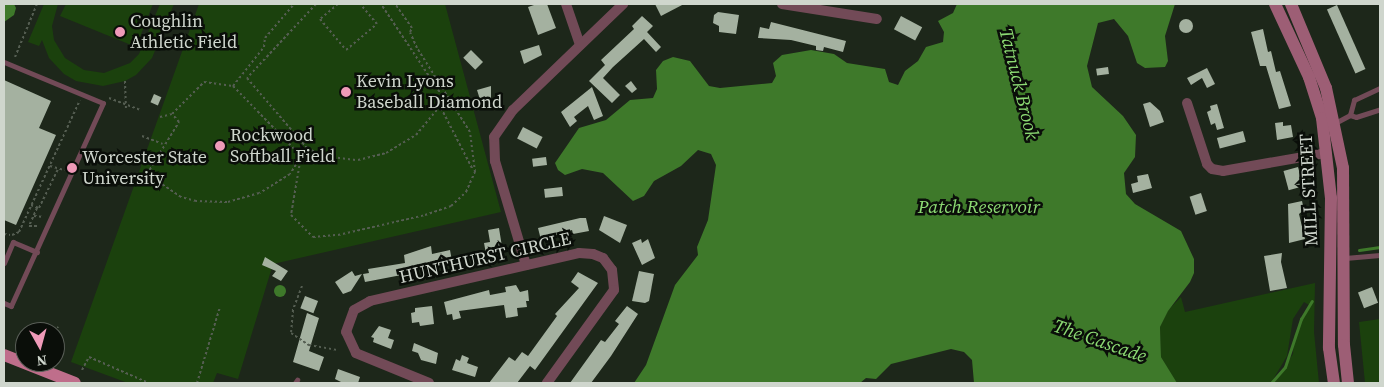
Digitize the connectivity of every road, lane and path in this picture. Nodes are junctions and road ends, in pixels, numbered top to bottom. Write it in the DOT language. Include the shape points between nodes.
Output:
graph roads {
  1 [pos="37,4"];
  2 [pos="294,4"];
  3 [pos="316,4"];
  4 [pos="338,4"];
  5 [pos="360,4"];
  6 [pos="381,4"];
  7 [pos="395,4"];
  8 [pos="566,4"];
  9 [pos="623,4"];
  10 [pos="782,4"];
  11 [pos="1275,4"];
  12 [pos="1290,4"];
  13 [pos="877,19"];
  14 [pos="580,45"];
  15 [pos="15,57"];
  16 [pos="4,62"];
  17 [pos="125,81"];
  18 [pos="233,86"];
  19 [pos="1380,88"];
  20 [pos="82,96"];
  21 [pos="105,101"];
  22 [pos="126,103"];
  23 [pos="1187,103"];
  24 [pos="441,108"];
  25 [pos="1380,109"];
  26 [pos="141,110"];
  27 [pos="126,111"];
  28 [pos="172,114"];
  29 [pos="1350,115"];
  30 [pos="160,117"];
  31 [pos="1329,126"];
  32 [pos="142,136"];
  33 [pos="163,144"];
  34 [pos="1326,153"];
  35 [pos="301,156"];
  36 [pos="49,166"];
  37 [pos="58,168"];
  38 [pos="64,170"];
  39 [pos="475,172"];
  40 [pos="31,205"];
  41 [pos="37,208"];
  42 [pos="34,216"];
  43 [pos="44,217"];
  44 [pos="39,226"];
  45 [pos="4,234"];
  46 [pos="10,236"];
  47 [pos="4,238"];
  48 [pos="37,252"];
  49 [pos="1380,255"];
  50 [pos="1345,258"];
  51 [pos="4,263"];
  52 [pos="526,265"];
  53 [pos="302,286"];
  54 [pos="4,303"];
  55 [pos="220,307"];
  56 [pos="337,350"];
  57 [pos="4,355"];
  58 [pos="82,370"];
  59 [pos="75,383"];
  60 [pos="149,383"];
  61 [pos="197,383"];
  62 [pos="429,383"];
  63 [pos="547,383"];
  64 [pos="1334,383"];
  65 [pos="1348,383"];
  1 -- 15 [label="path"];
  2 -- 18 [label="path" via="265,38 264,47"];
  3 -- 24 [label="path" via="247,78 307,148 339,159 358,160 386,153 416,135"];
  4 -- 5 [label="path" via="320,19 346,50 377,24"];
  6 -- 24 [label="path" via="444,96"];
  7 -- 39 [label="path" via="412,28 410,32 417,48 470,132"];
  8 -- 14 [label="street"];
  9 -- 14 [label="street"];
  10 -- 13 [label="street"];
  11 -- 31 [label="main road, MILL STREET"];
  12 -- 31 [label="main road, MILL STREET" via="1326,88"];
  14 -- 52 [label="street" via="513,110 494,137 495,161"];
  16 -- 20 [label="lane"];
  17 -- 22 [label="path"];
  18 -- 28 [label="path" via="204,82"];
  18 -- 35 [label="path"];
  19 -- 29 [label="lane" via="1354,100"];
  20 -- 21 [label="lane"];
  20 -- 36 [label="path"];
  21 -- 22 [label="path" via="111,97"];
  21 -- 48 [label="lane"];
  22 -- 26 [label="path"];
  22 -- 27 [label="path"];
  23 -- 34 [label="street" via="1207,164 1212,169 1223,170"];
  24 -- 39 [label="path"];
  25 -- 29 [label="lane" via="1356,117"];
  28 -- 30 [label="path"];
  28 -- 33 [label="path" via="179,122"];
  29 -- 31 [label="lane"];
  31 -- 34 [label="main road, MILL STREET"];
  31 -- 50 [label="main road, MILL STREET" via="1343,168"];
  32 -- 33 [label="path"];
  33 -- 35 [label="path" via="147,174 181,197 196,201 227,202 259,193 290,174"];
  34 -- 64 [label="main road, MILL STREET" via="1331,198 1330,348"];
  35 -- 39 [label="path" via="291,215 313,237 338,235 451,206 466,192"];
  36 -- 37 [label="path"];
  36 -- 40 [label="path"];
  37 -- 38 [label="path"];
  37 -- 41 [label="path"];
  40 -- 41 [label="path"];
  40 -- 46 [label="path" via="18,232"];
  41 -- 42 [label="path"];
  42 -- 43 [label="path"];
  42 -- 44 [label="path" via="29,226"];
  45 -- 46 [label="path"];
  46 -- 47 [label="path"];
  48 -- 51 [label="lane" via="13,242"];
  48 -- 54 [label="lane" via="11,306"];
  49 -- 50 [label="lane"];
  50 -- 65 [label="main road, MILL STREET" via="1344,345"];
  52 -- 62 [label="street, HUNTHURST CIRCLE" via="370,301 354,310 346,332 356,353"];
  52 -- 63 [label="street, HUNTHURST CIRCLE" via="588,253 606,262 615,280 609,300"];
  53 -- 56 [label="path" via="293,310 290,333 309,345"];
  55 -- 61 [label="path"];
  57 -- 59 [label="main road"];
  58 -- 60 [label="path" via="89,357"];
}
